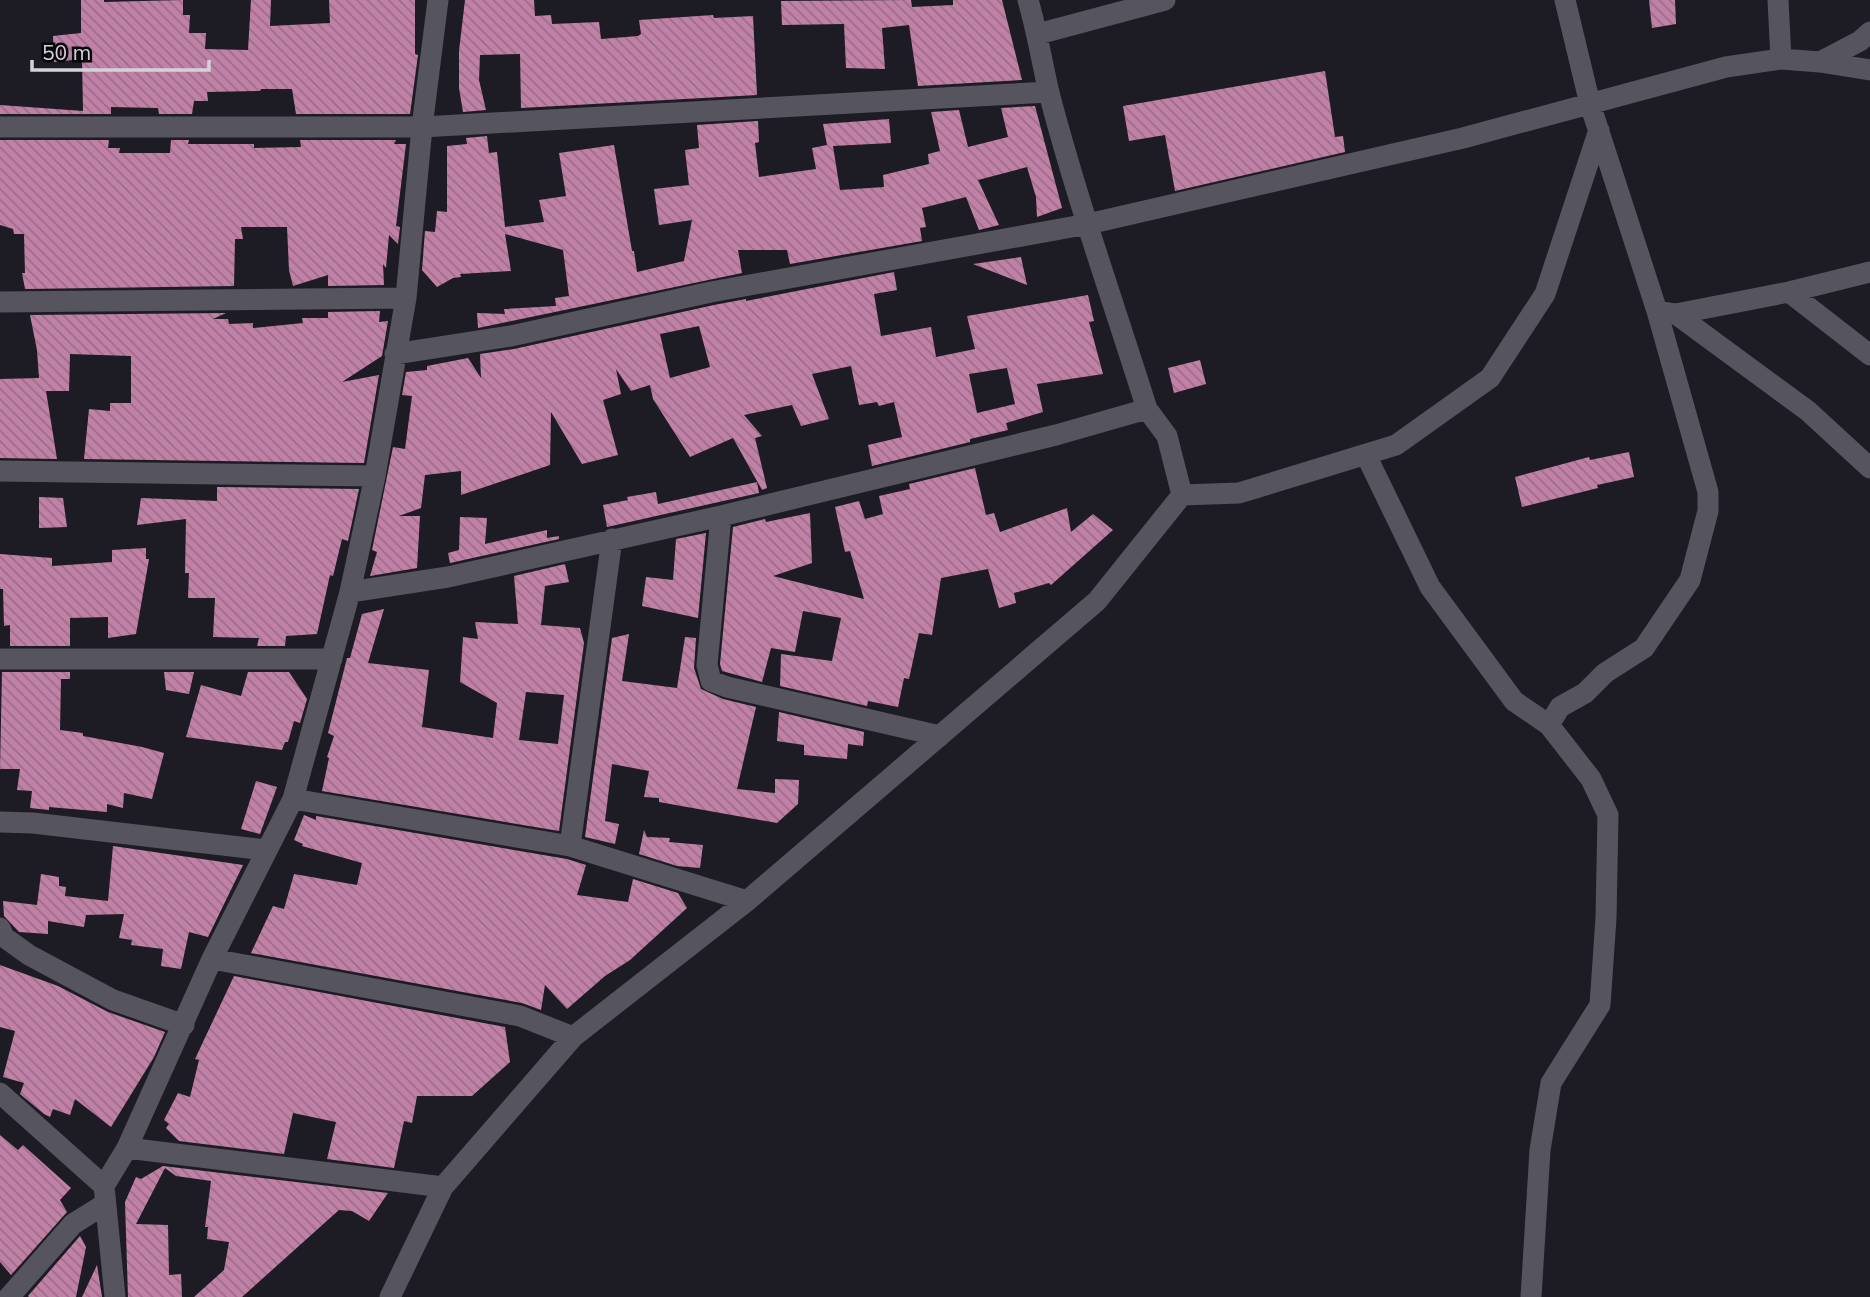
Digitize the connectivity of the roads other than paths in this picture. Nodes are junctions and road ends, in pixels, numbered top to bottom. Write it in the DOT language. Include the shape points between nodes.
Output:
graph roads {
  1 [pos="438,0"];
  2 [pos="1028,0"];
  3 [pos="1165,0"];
  4 [pos="1565,0"];
  5 [pos="1778,0"];
  6 [pos="1870,32"];
  7 [pos="1038,34"];
  8 [pos="1781,60"];
  9 [pos="1820,62"];
  10 [pos="1870,70"];
  11 [pos="1049,92"];
  12 [pos="1590,104"];
  13 [pos="0,127"];
  14 [pos="422,127"];
  15 [pos="1599,130"];
  16 [pos="1088,224"];
  17 [pos="1870,272"];
  18 [pos="1790,292"];
  19 [pos="406,298"];
  20 [pos="0,302"];
  21 [pos="1667,313"];
  22 [pos="395,354"];
  23 [pos="1870,355"];
  24 [pos="1147,409"];
  25 [pos="1366,454"];
  26 [pos="1870,468"];
  27 [pos="0,471"];
  28 [pos="375,476"];
  29 [pos="1182,495"];
  30 [pos="721,516"];
  31 [pos="612,539"];
  32 [pos="350,592"];
  33 [pos="0,659"];
  34 [pos="331,659"];
  35 [pos="1549,725"];
  36 [pos="940,736"];
  37 [pos="293,799"];
  38 [pos="0,822"];
  39 [pos="570,846"];
  40 [pos="266,850"];
  41 [pos="747,901"];
  42 [pos="0,928"];
  43 [pos="212,959"];
  44 [pos="184,1024"];
  45 [pos="573,1037"];
  46 [pos="0,1093"];
  47 [pos="127,1148"];
  48 [pos="443,1187"];
  49 [pos="104,1195"];
  50 [pos="9,1297"];
  51 [pos="115,1297"];
  52 [pos="390,1297"];
  53 [pos="1531,1297"];
  1 -- 14 [label="street"];
  2 -- 7 [label="street"];
  3 -- 7 [label="street"];
  4 -- 12 [label="street"];
  5 -- 8 [label="street"];
  6 -- 9 [label="street"];
  7 -- 11 [label="street"];
  8 -- 9 [label="street"];
  8 -- 12 [label="street" via="1726,67"];
  9 -- 10 [label="street"];
  11 -- 14 [label="street"];
  11 -- 16 [label="street"];
  12 -- 15 [label="street"];
  12 -- 16 [label="street" via="1463,138"];
  13 -- 14 [label="street"];
  14 -- 19 [label="street"];
  15 -- 21 [label="street"];
  15 -- 25 [label="street" via="1545,294 1490,378 1396,445"];
  16 -- 22 [label="street" via="711,292 511,336"];
  16 -- 24 [label="street"];
  17 -- 18 [label="street"];
  18 -- 21 [label="street"];
  18 -- 23 [label="street"];
  19 -- 20 [label="street"];
  19 -- 22 [label="street"];
  21 -- 26 [label="street" via="1808,411"];
  21 -- 35 [label="street" via="1708,492 1708,512 1690,580 1644,648 1560,707"];
  22 -- 28 [label="street"];
  24 -- 29 [label="street" via="1167,436"];
  24 -- 30 [label="street"];
  25 -- 29 [label="street" via="1239,493"];
  25 -- 35 [label="street" via="1430,587 1514,701"];
  27 -- 28 [label="street"];
  28 -- 32 [label="street"];
  29 -- 36 [label="street" via="1097,601"];
  30 -- 31 [label="street"];
  30 -- 36 [label="street" via="706,665 711,681"];
  31 -- 32 [label="street" via="448,577"];
  31 -- 39 [label="street"];
  32 -- 34 [label="street"];
  33 -- 34 [label="street"];
  34 -- 37 [label="street"];
  35 -- 53 [label="street" via="1591,779 1608,815 1606,918 1600,1005 1551,1083 1540,1150"];
  36 -- 41 [label="street"];
  37 -- 39 [label="street"];
  37 -- 40 [label="street"];
  38 -- 40 [label="street"];
  39 -- 41 [label="street"];
  40 -- 43 [label="street"];
  41 -- 45 [label="street"];
  42 -- 44 [label="street" via="4,937 29,955 113,1000"];
  43 -- 44 [label="street"];
  43 -- 45 [label="street" via="520,1016"];
  44 -- 47 [label="street"];
  45 -- 48 [label="street"];
  46 -- 49 [label="street"];
  47 -- 48 [label="street"];
  47 -- 49 [label="street"];
  48 -- 52 [label="street"];
  49 -- 50 [label="street"];
  49 -- 51 [label="street"];
}
